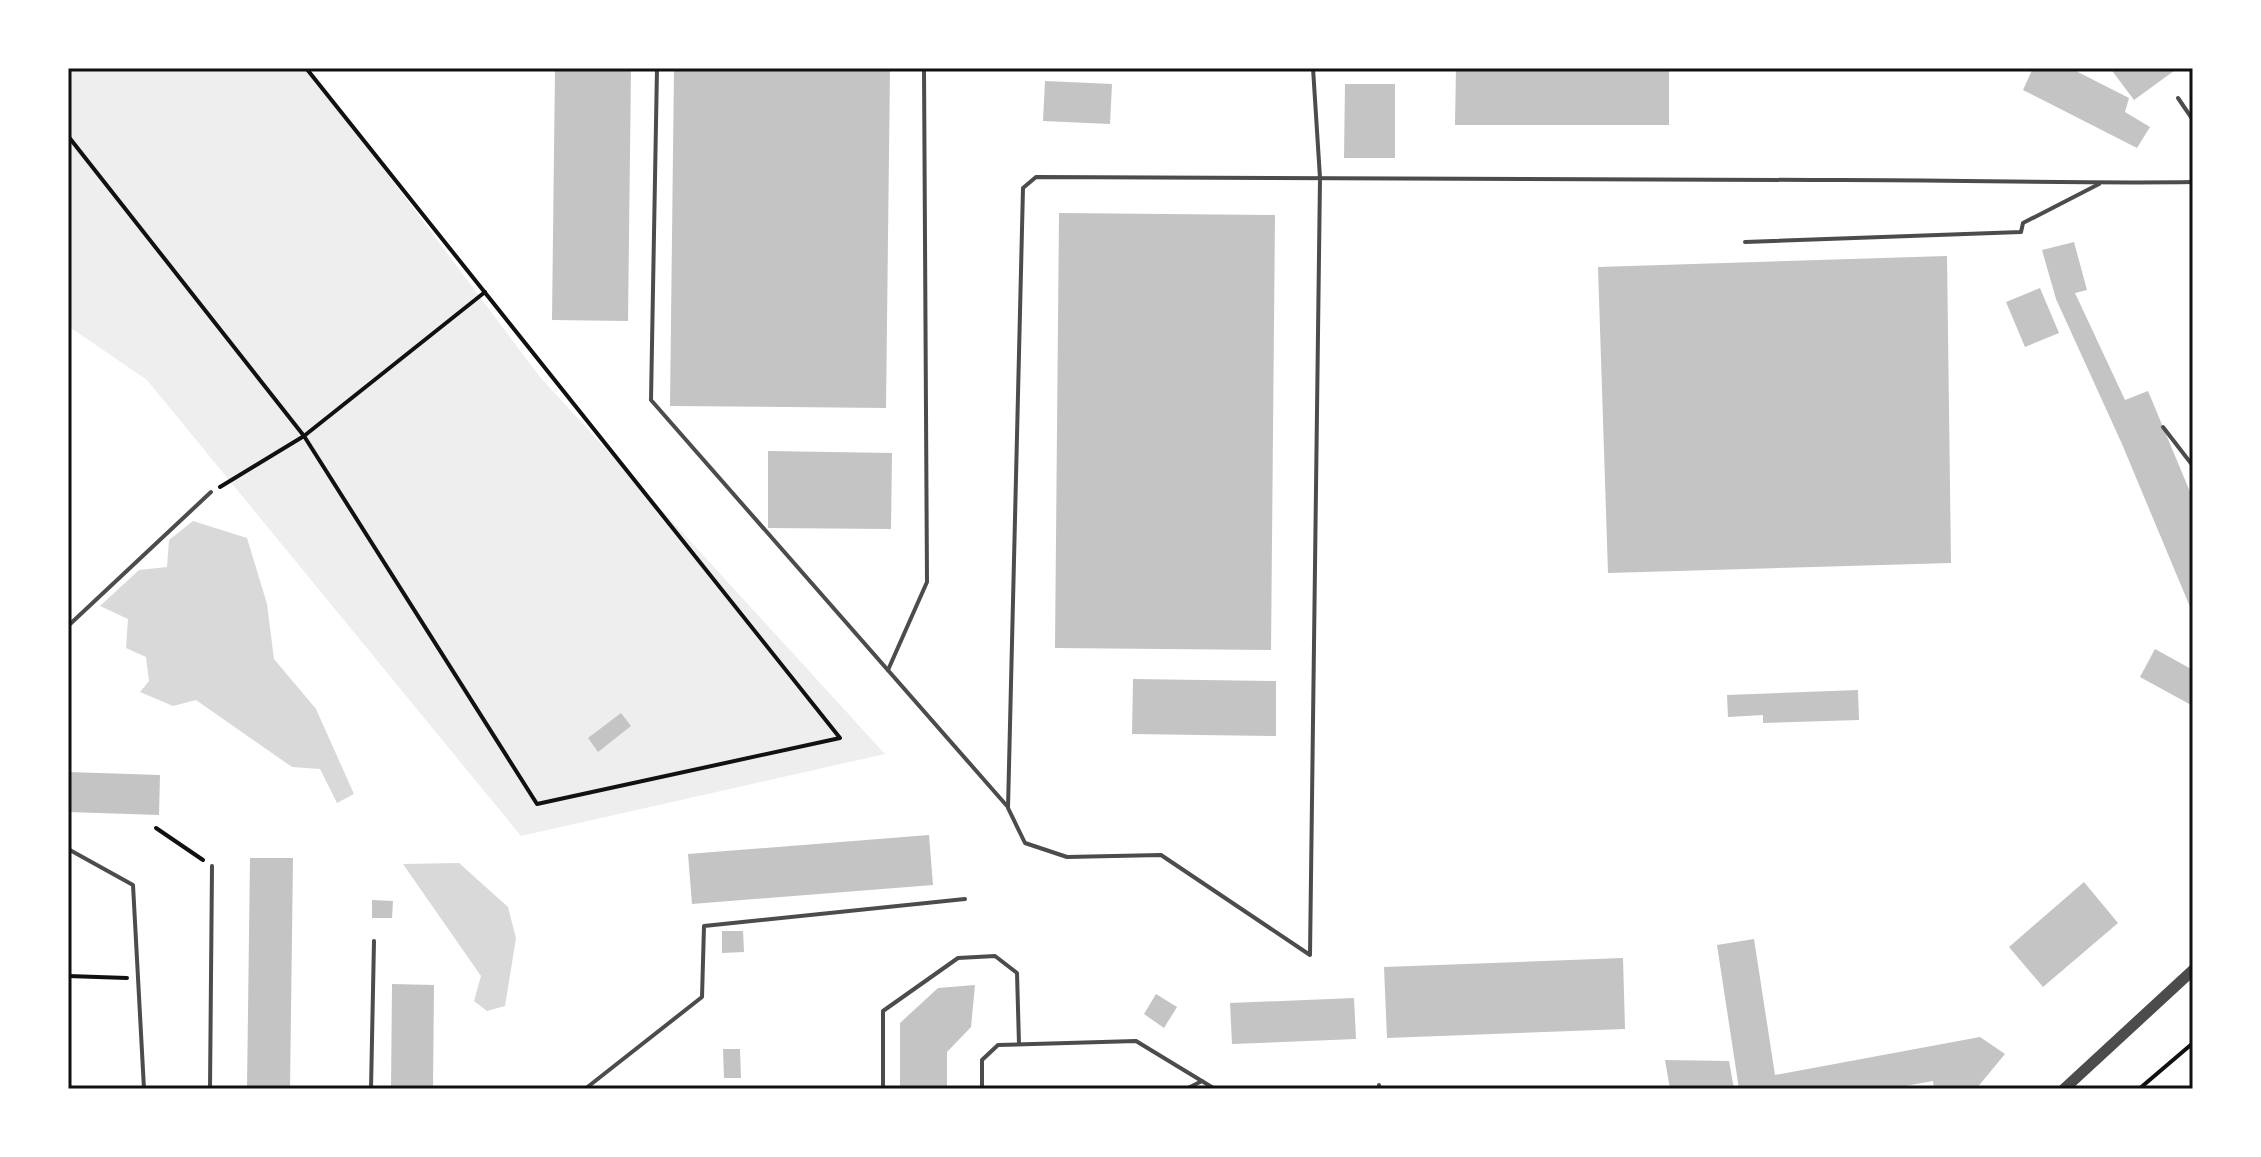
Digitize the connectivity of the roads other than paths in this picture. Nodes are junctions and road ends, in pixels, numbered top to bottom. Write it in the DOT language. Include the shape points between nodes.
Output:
graph roads {
  1 [pos="657,68"];
  2 [pos="924,68"];
  3 [pos="1313,68"];
  4 [pos="2178,98"];
  5 [pos="2193,120"];
  6 [pos="1320,178"];
  7 [pos="2193,182"];
  8 [pos="2102,183"];
  9 [pos="1745,242"];
  10 [pos="2163,427"];
  11 [pos="2193,466"];
  12 [pos="211,492"];
  13 [pos="68,626"];
  14 [pos="888,670"];
  15 [pos="1008,808"];
  16 [pos="68,849"];
  17 [pos="212,866"];
  18 [pos="965,899"];
  19 [pos="374,941"];
  20 [pos="2193,970"];
  21 [pos="1019,1044"];
  22 [pos="1202,1081"];
  23 [pos="144,1089"];
  24 [pos="210,1089"];
  25 [pos="371,1089"];
  26 [pos="585,1089"];
  27 [pos="883,1089"];
  28 [pos="982,1089"];
  29 [pos="1186,1089"];
  30 [pos="1215,1089"];
  31 [pos="2064,1089"];
  1 -- 14 [label="lane" via="651,400"];
  2 -- 14 [label="lane" via="927,582"];
  3 -- 6 [label="lane"];
  4 -- 5 [label="lane"];
  6 -- 8 [label="lane"];
  6 -- 15 [label="lane" via="1036,177 1023,188"];
  6 -- 15 [label="lane" via="1310,955 1161,855 1067,857 1025,843"];
  7 -- 8 [label="lane"];
  8 -- 9 [label="lane" via="2023,223 2021,232"];
  10 -- 11 [label="lane"];
  12 -- 13 [label="lane"];
  14 -- 15 [label="lane"];
  16 -- 23 [label="lane" via="133,885"];
  17 -- 24 [label="lane"];
  18 -- 26 [label="lane" via="704,926 702,997"];
  19 -- 25 [label="lane"];
  20 -- 31 [label="street"];
  21 -- 22 [label="lane" via="1136,1041"];
  21 -- 27 [label="lane" via="1017,973 995,956 958,958 883,1011"];
  21 -- 28 [label="lane" via="998,1045 982,1060"];
  22 -- 29 [label="lane"];
  22 -- 30 [label="lane"];
}
